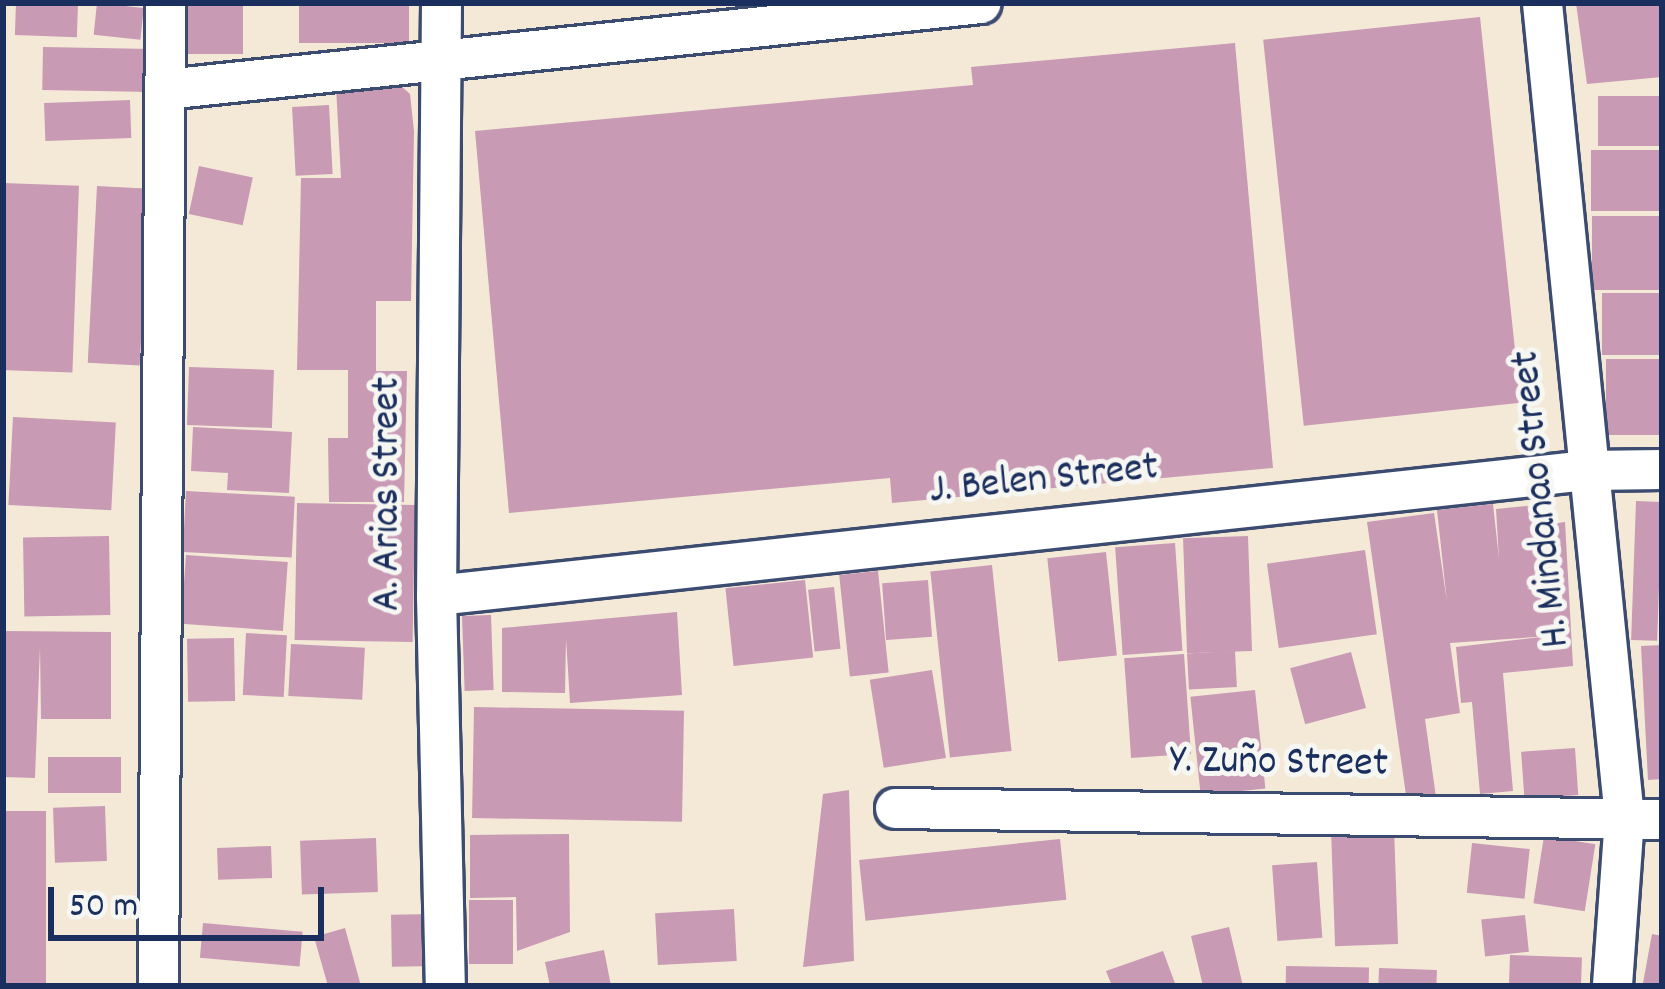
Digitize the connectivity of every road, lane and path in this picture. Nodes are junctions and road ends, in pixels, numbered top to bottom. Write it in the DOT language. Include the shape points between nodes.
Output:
graph roads {
  1 [pos="165,3"];
  2 [pos="441,3"];
  3 [pos="1542,3"];
  4 [pos="961,4"];
  5 [pos="718,18"];
  6 [pos="441,63"];
  7 [pos="165,89"];
  8 [pos="1662,469"];
  9 [pos="1587,470"];
  10 [pos="436,596"];
  11 [pos="895,808"];
  12 [pos="1643,818"];
  13 [pos="158,986"];
  14 [pos="446,986"];
  15 [pos="1612,986"];
  1 -- 7 [label="street"];
  2 -- 6 [label="street, A. Arias Street"];
  3 -- 9 [label="street, H. Mindanao Street"];
  4 -- 5 [label="street"];
  5 -- 6 [label="street"];
  6 -- 7 [label="street"];
  6 -- 10 [label="street, A. Arias Street"];
  7 -- 13 [label="street"];
  8 -- 9 [label="street, J. Belen Street"];
  9 -- 10 [label="street, J. Belen Street"];
  9 -- 12 [label="street, H. Mindanao Street"];
  10 -- 14 [label="street, A. Arias Street"];
  11 -- 12 [label="street, Y. Zuño Street"];
  12 -- 15 [label="street, H. Mindanao Street"];
}
